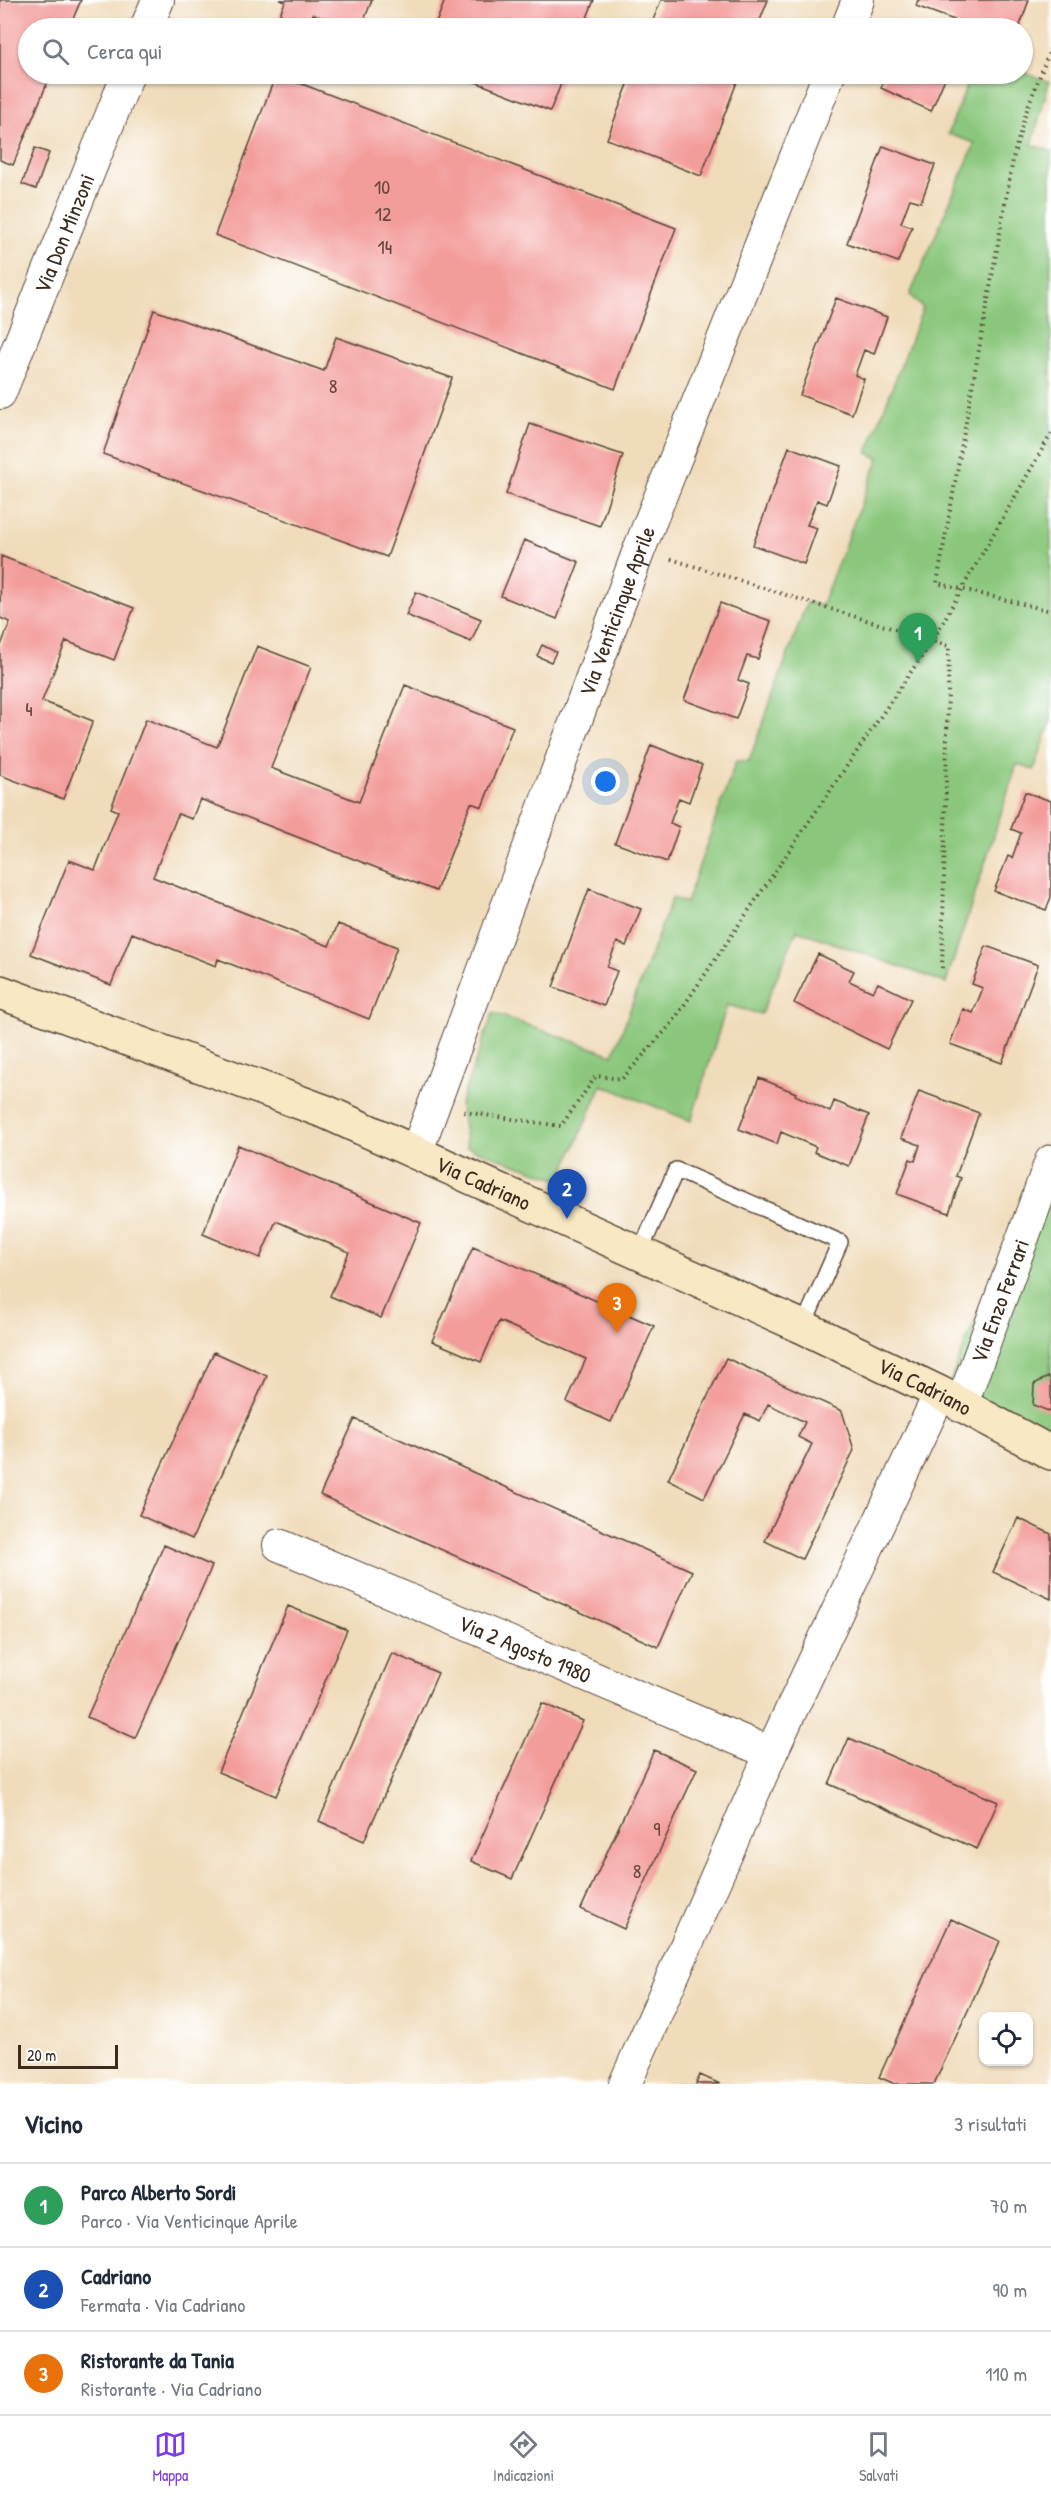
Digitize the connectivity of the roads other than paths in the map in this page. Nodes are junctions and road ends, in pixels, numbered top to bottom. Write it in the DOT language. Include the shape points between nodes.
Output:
graph roads {
  1 [pos="158,0"];
  2 [pos="858,0"];
  3 [pos="151,18"];
  4 [pos="851,18"];
  5 [pos="124,84"];
  6 [pos="825,84"];
  7 [pos="0,393"];
  8 [pos="0,992"];
  9 [pos="416,1153"];
  10 [pos="1051,1161"];
  11 [pos="640,1252"];
  12 [pos="803,1327"];
  13 [pos="951,1399"];
  14 [pos="1051,1453"];
  15 [pos="279,1545"];
  16 [pos="771,1753"];
  17 [pos="625,2084"];
  1 -- 3 [label="street"];
  2 -- 4 [label="street"];
  5 -- 7 [label="street, Via Don Minzoni"];
  6 -- 9 [label="street, Via Venticinque Aprile" via="639,550"];
  8 -- 9 [label="street, Via Cadriano" via="326,1112"];
  9 -- 11 [label="street, Via Cadriano"];
  10 -- 13 [label="street, Via Enzo Ferrari"];
  11 -- 12 [label="street, Via Cadriano"];
  11 -- 12 [label="lane" via="676,1170 840,1242"];
  12 -- 13 [label="street, Via Cadriano"];
  13 -- 14 [label="street, Via Cadriano"];
  13 -- 16 [label="street"];
  15 -- 16 [label="street, Via 2 Agosto 1980"];
  16 -- 17 [label="street"];
}
